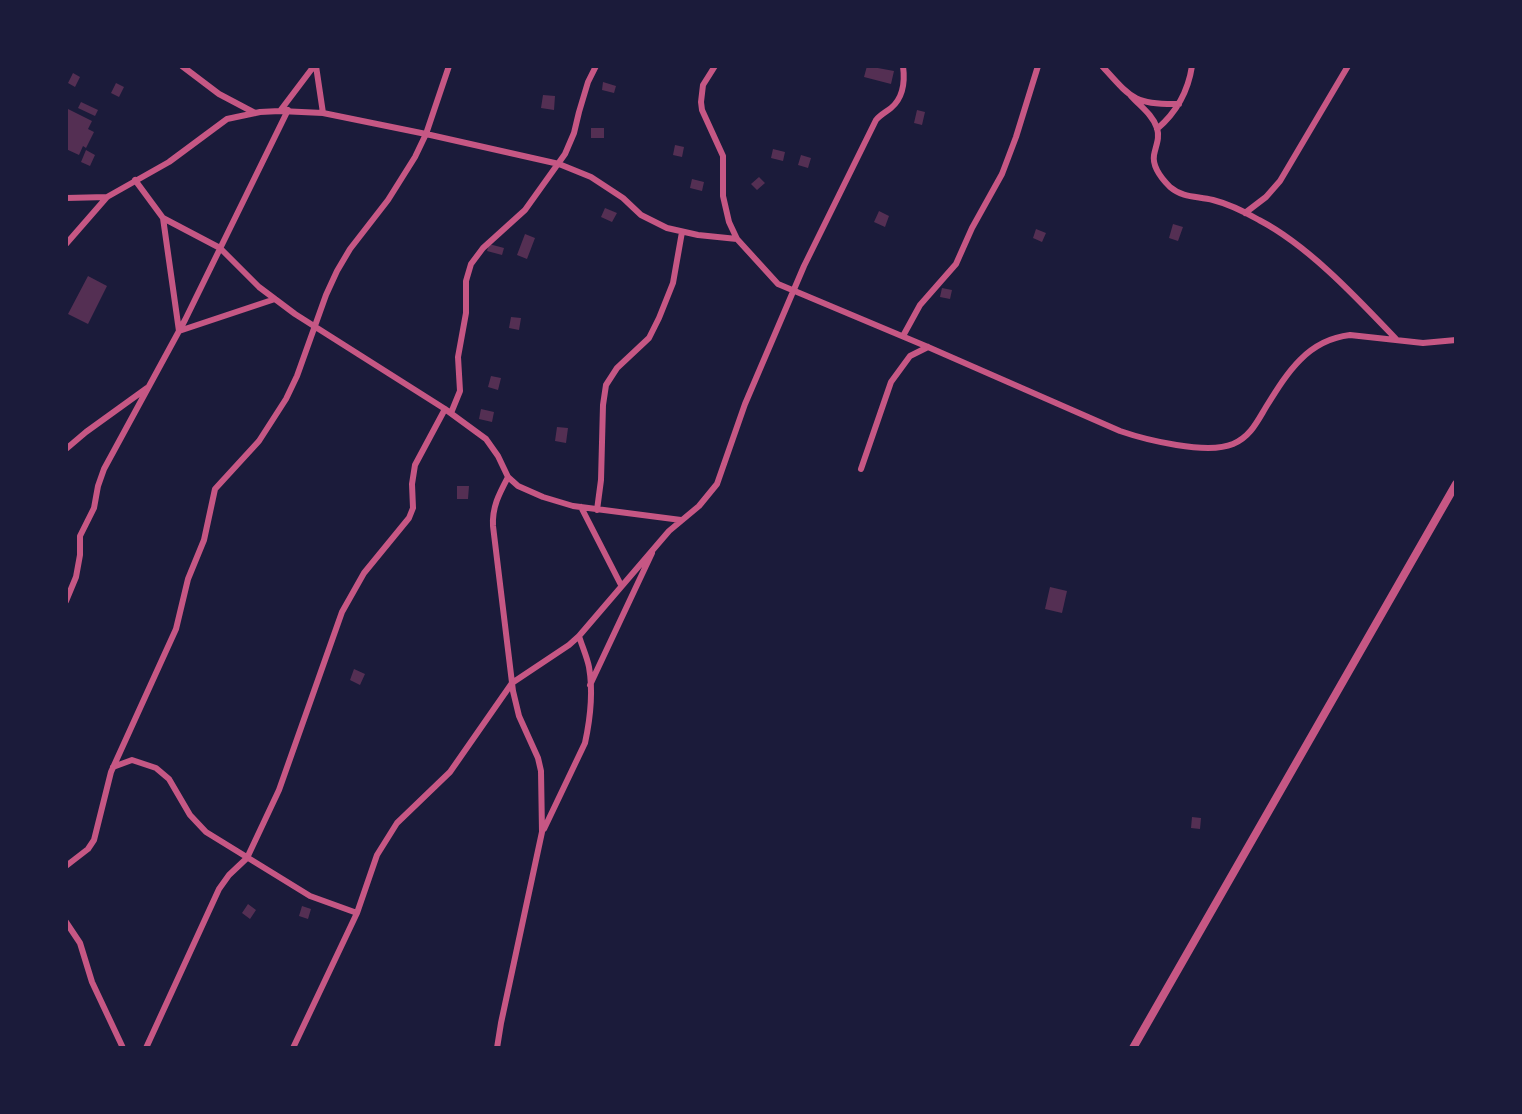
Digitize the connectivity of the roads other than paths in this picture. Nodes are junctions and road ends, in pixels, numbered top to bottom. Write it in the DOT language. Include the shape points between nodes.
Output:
graph roads {
  1 [pos="182,66"];
  2 [pos="315,66"];
  3 [pos="449,66"];
  4 [pos="596,66"];
  5 [pos="714,66"];
  6 [pos="903,66"];
  7 [pos="1038,66"];
  8 [pos="1102,66"];
  9 [pos="1192,66"];
  10 [pos="1348,66"];
  11 [pos="1131,96"];
  12 [pos="1179,104"];
  13 [pos="288,110"];
  14 [pos="280,111"];
  15 [pos="256,113"];
  16 [pos="323,113"];
  17 [pos="1157,129"];
  18 [pos="426,134"];
  19 [pos="559,164"];
  20 [pos="135,180"];
  21 [pos="107,197"];
  22 [pos="66,198"];
  23 [pos="1245,213"];
  24 [pos="163,218"];
  25 [pos="682,232"];
  26 [pos="737,239"];
  27 [pos="66,244"];
  28 [pos="220,248"];
  29 [pos="794,290"];
  30 [pos="275,299"];
  31 [pos="314,325"];
  32 [pos="179,331"];
  33 [pos="903,336"];
  34 [pos="1398,340"];
  35 [pos="1456,340"];
  36 [pos="928,347"];
  37 [pos="148,387"];
  38 [pos="445,409"];
  39 [pos="452,414"];
  40 [pos="66,449"];
  41 [pos="861,469"];
  42 [pos="508,477"];
  43 [pos="1456,484"];
  44 [pos="581,507"];
  45 [pos="597,510"];
  46 [pos="681,520"];
  47 [pos="655,547"];
  48 [pos="621,585"];
  49 [pos="66,601"];
  50 [pos="579,636"];
  51 [pos="512,683"];
  52 [pos="590,686"];
  53 [pos="113,767"];
  54 [pos="542,832"];
  55 [pos="248,858"];
  56 [pos="66,866"];
  57 [pos="357,913"];
  58 [pos="66,922"];
  59 [pos="123,1048"];
  60 [pos="146,1048"];
  61 [pos="293,1048"];
  62 [pos="497,1048"];
  63 [pos="1133,1048"];
  1 -- 15 [label="street" via="219,94"];
  2 -- 14 [label="street"];
  2 -- 16 [label="street"];
  3 -- 18 [label="street"];
  4 -- 19 [label="street" via="574,133"];
  5 -- 26 [label="street" via="703,85 702,110 723,156 723,196"];
  6 -- 29 [label="street" via="899,98 873,124"];
  7 -- 33 [label="street" via="1002,174 956,264 920,305"];
  8 -- 11 [label="street"];
  9 -- 12 [label="street"];
  10 -- 23 [label="street" via="1280,181"];
  11 -- 12 [label="street" via="1152,105"];
  11 -- 17 [label="street"];
  12 -- 17 [label="street"];
  13 -- 14 [label="street"];
  13 -- 16 [label="street"];
  13 -- 28 [label="street"];
  14 -- 15 [label="street"];
  15 -- 20 [label="street" via="227,120 169,162"];
  16 -- 18 [label="street"];
  17 -- 23 [label="street" via="1155,164 1170,187"];
  18 -- 19 [label="street"];
  18 -- 31 [label="street" via="394,192 350,249"];
  19 -- 25 [label="street" via="599,182 654,222"];
  19 -- 39 [label="street" via="525,210 471,264 458,357 460,391"];
  20 -- 21 [label="street"];
  20 -- 24 [label="street"];
  21 -- 22 [label="street"];
  21 -- 27 [label="street"];
  23 -- 34 [label="street" via="1299,247"];
  24 -- 28 [label="street"];
  24 -- 32 [label="street"];
  25 -- 26 [label="street"];
  25 -- 45 [label="street" via="673,283 659,318 649,338 617,368 606,385"];
  26 -- 29 [label="street" via="778,284"];
  28 -- 30 [label="street"];
  28 -- 32 [label="street"];
  29 -- 33 [label="street"];
  29 -- 46 [label="street" via="735,431 722,476 706,500"];
  30 -- 31 [label="street"];
  30 -- 32 [label="street"];
  31 -- 38 [label="street"];
  31 -- 53 [label="street" via="297,376 273,420 215,489 204,540 188,579 176,629"];
  32 -- 37 [label="street"];
  33 -- 36 [label="street"];
  34 -- 35 [label="street"];
  34 -- 36 [label="street" via="1350,335 1314,347 1290,372 1252,430 1233,444 1215,448 1120,431"];
  36 -- 41 [label="street" via="910,356 891,382"];
  37 -- 40 [label="street"];
  37 -- 49 [label="street" via="99,479 94,508 80,536 76,577"];
  38 -- 39 [label="street"];
  38 -- 55 [label="street" via="415,465 409,518 364,573 342,612 287,768"];
  39 -- 42 [label="street" via="486,439"];
  42 -- 44 [label="street" via="524,490"];
  42 -- 51 [label="street" via="496,499 493,517"];
  43 -- 63 [label="street"];
  44 -- 45 [label="street"];
  44 -- 48 [label="street"];
  45 -- 46 [label="street"];
  46 -- 47 [label="street"];
  47 -- 48 [label="street"];
  47 -- 52 [label="street"];
  48 -- 50 [label="street"];
  50 -- 51 [label="street"];
  50 -- 52 [label="street" via="589,667"];
  51 -- 54 [label="street" via="519,716 541,771"];
  51 -- 57 [label="street" via="450,772 392,831 372,867"];
  52 -- 54 [label="street" via="585,743"];
  53 -- 55 [label="street" via="132,760 156,768 169,779 196,823"];
  53 -- 56 [label="street" via="94,840"];
  54 -- 62 [label="street"];
  55 -- 57 [label="street" via="310,896"];
  55 -- 60 [label="street" via="219,889"];
  57 -- 61 [label="street"];
  58 -- 59 [label="street" via="80,944 92,982"];
}
